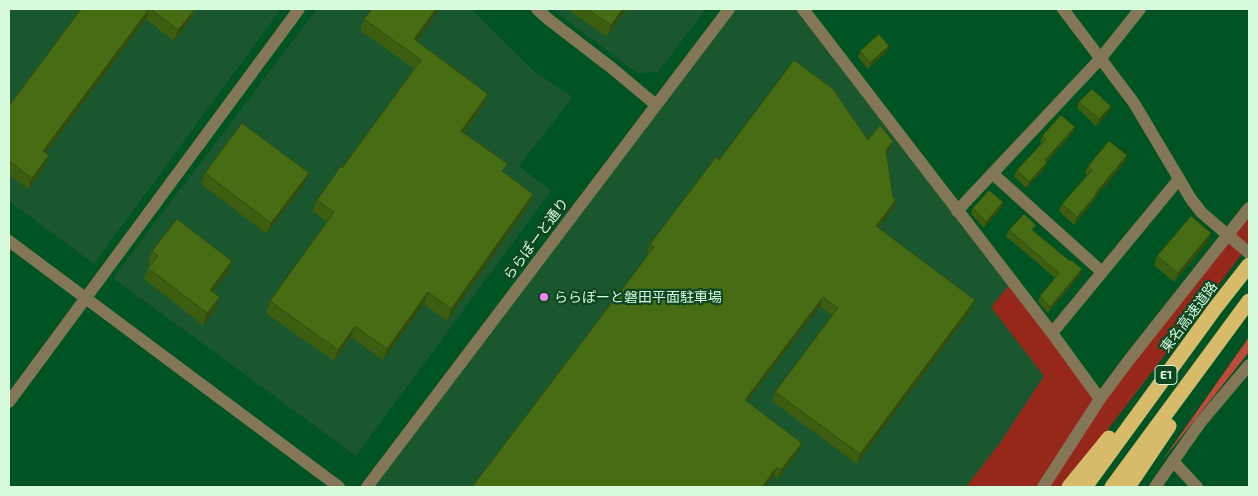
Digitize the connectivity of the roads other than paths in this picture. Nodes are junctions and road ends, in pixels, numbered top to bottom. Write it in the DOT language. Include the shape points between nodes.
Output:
graph roads {
  1 [pos="298,9"];
  2 [pos="537,9"];
  3 [pos="729,9"];
  4 [pos="803,9"];
  5 [pos="1063,9"];
  6 [pos="1140,9"];
  7 [pos="1101,58"];
  8 [pos="656,105"];
  9 [pos="993,174"];
  10 [pos="1179,178"];
  11 [pos="1249,208"];
  12 [pos="957,211"];
  13 [pos="1231,239"];
  14 [pos="9,240"];
  15 [pos="1249,253"];
  16 [pos="1249,265"];
  17 [pos="1102,272"];
  18 [pos="86,298"];
  19 [pos="1249,300"];
  20 [pos="1216,307"];
  21 [pos="1234,320"];
  22 [pos="1052,333"];
  23 [pos="1249,365"];
  24 [pos="1100,399"];
  25 [pos="9,402"];
  26 [pos="1173,461"];
  27 [pos="339,487"];
  28 [pos="367,487"];
  29 [pos="1043,487"];
  30 [pos="1069,487"];
  31 [pos="1085,487"];
  32 [pos="1112,487"];
  33 [pos="1128,487"];
  34 [pos="1155,487"];
  35 [pos="1197,487"];
  1 -- 18 [label="street"];
  2 -- 8 [label="street"];
  3 -- 8 [label="street, ららぽーと通り"];
  4 -- 12 [label="street"];
  5 -- 7 [label="street"];
  6 -- 7 [label="street"];
  7 -- 9 [label="street"];
  7 -- 10 [label="street" via="1134,103"];
  8 -- 28 [label="street, ららぽーと通り"];
  9 -- 12 [label="street"];
  9 -- 17 [label="street"];
  10 -- 13 [label="street" via="1202,212"];
  10 -- 17 [label="street"];
  11 -- 13 [label="street"];
  12 -- 22 [label="street"];
  13 -- 15 [label="street"];
  13 -- 24 [label="street"];
  14 -- 18 [label="street"];
  16 -- 20 [label="highway, 東名高速道路 / E1"];
  17 -- 22 [label="street"];
  18 -- 25 [label="street"];
  18 -- 27 [label="street"];
  19 -- 21 [label="highway, E1"];
  20 -- 30 [label="highway"];
  20 -- 31 [label="highway, 東名高速道路 / E1"];
  21 -- 32 [label="highway, E1"];
  21 -- 33 [label="highway"];
  22 -- 24 [label="street"];
  23 -- 26 [label="street"];
  24 -- 29 [label="street"];
  26 -- 34 [label="street"];
  26 -- 35 [label="street"];
}
